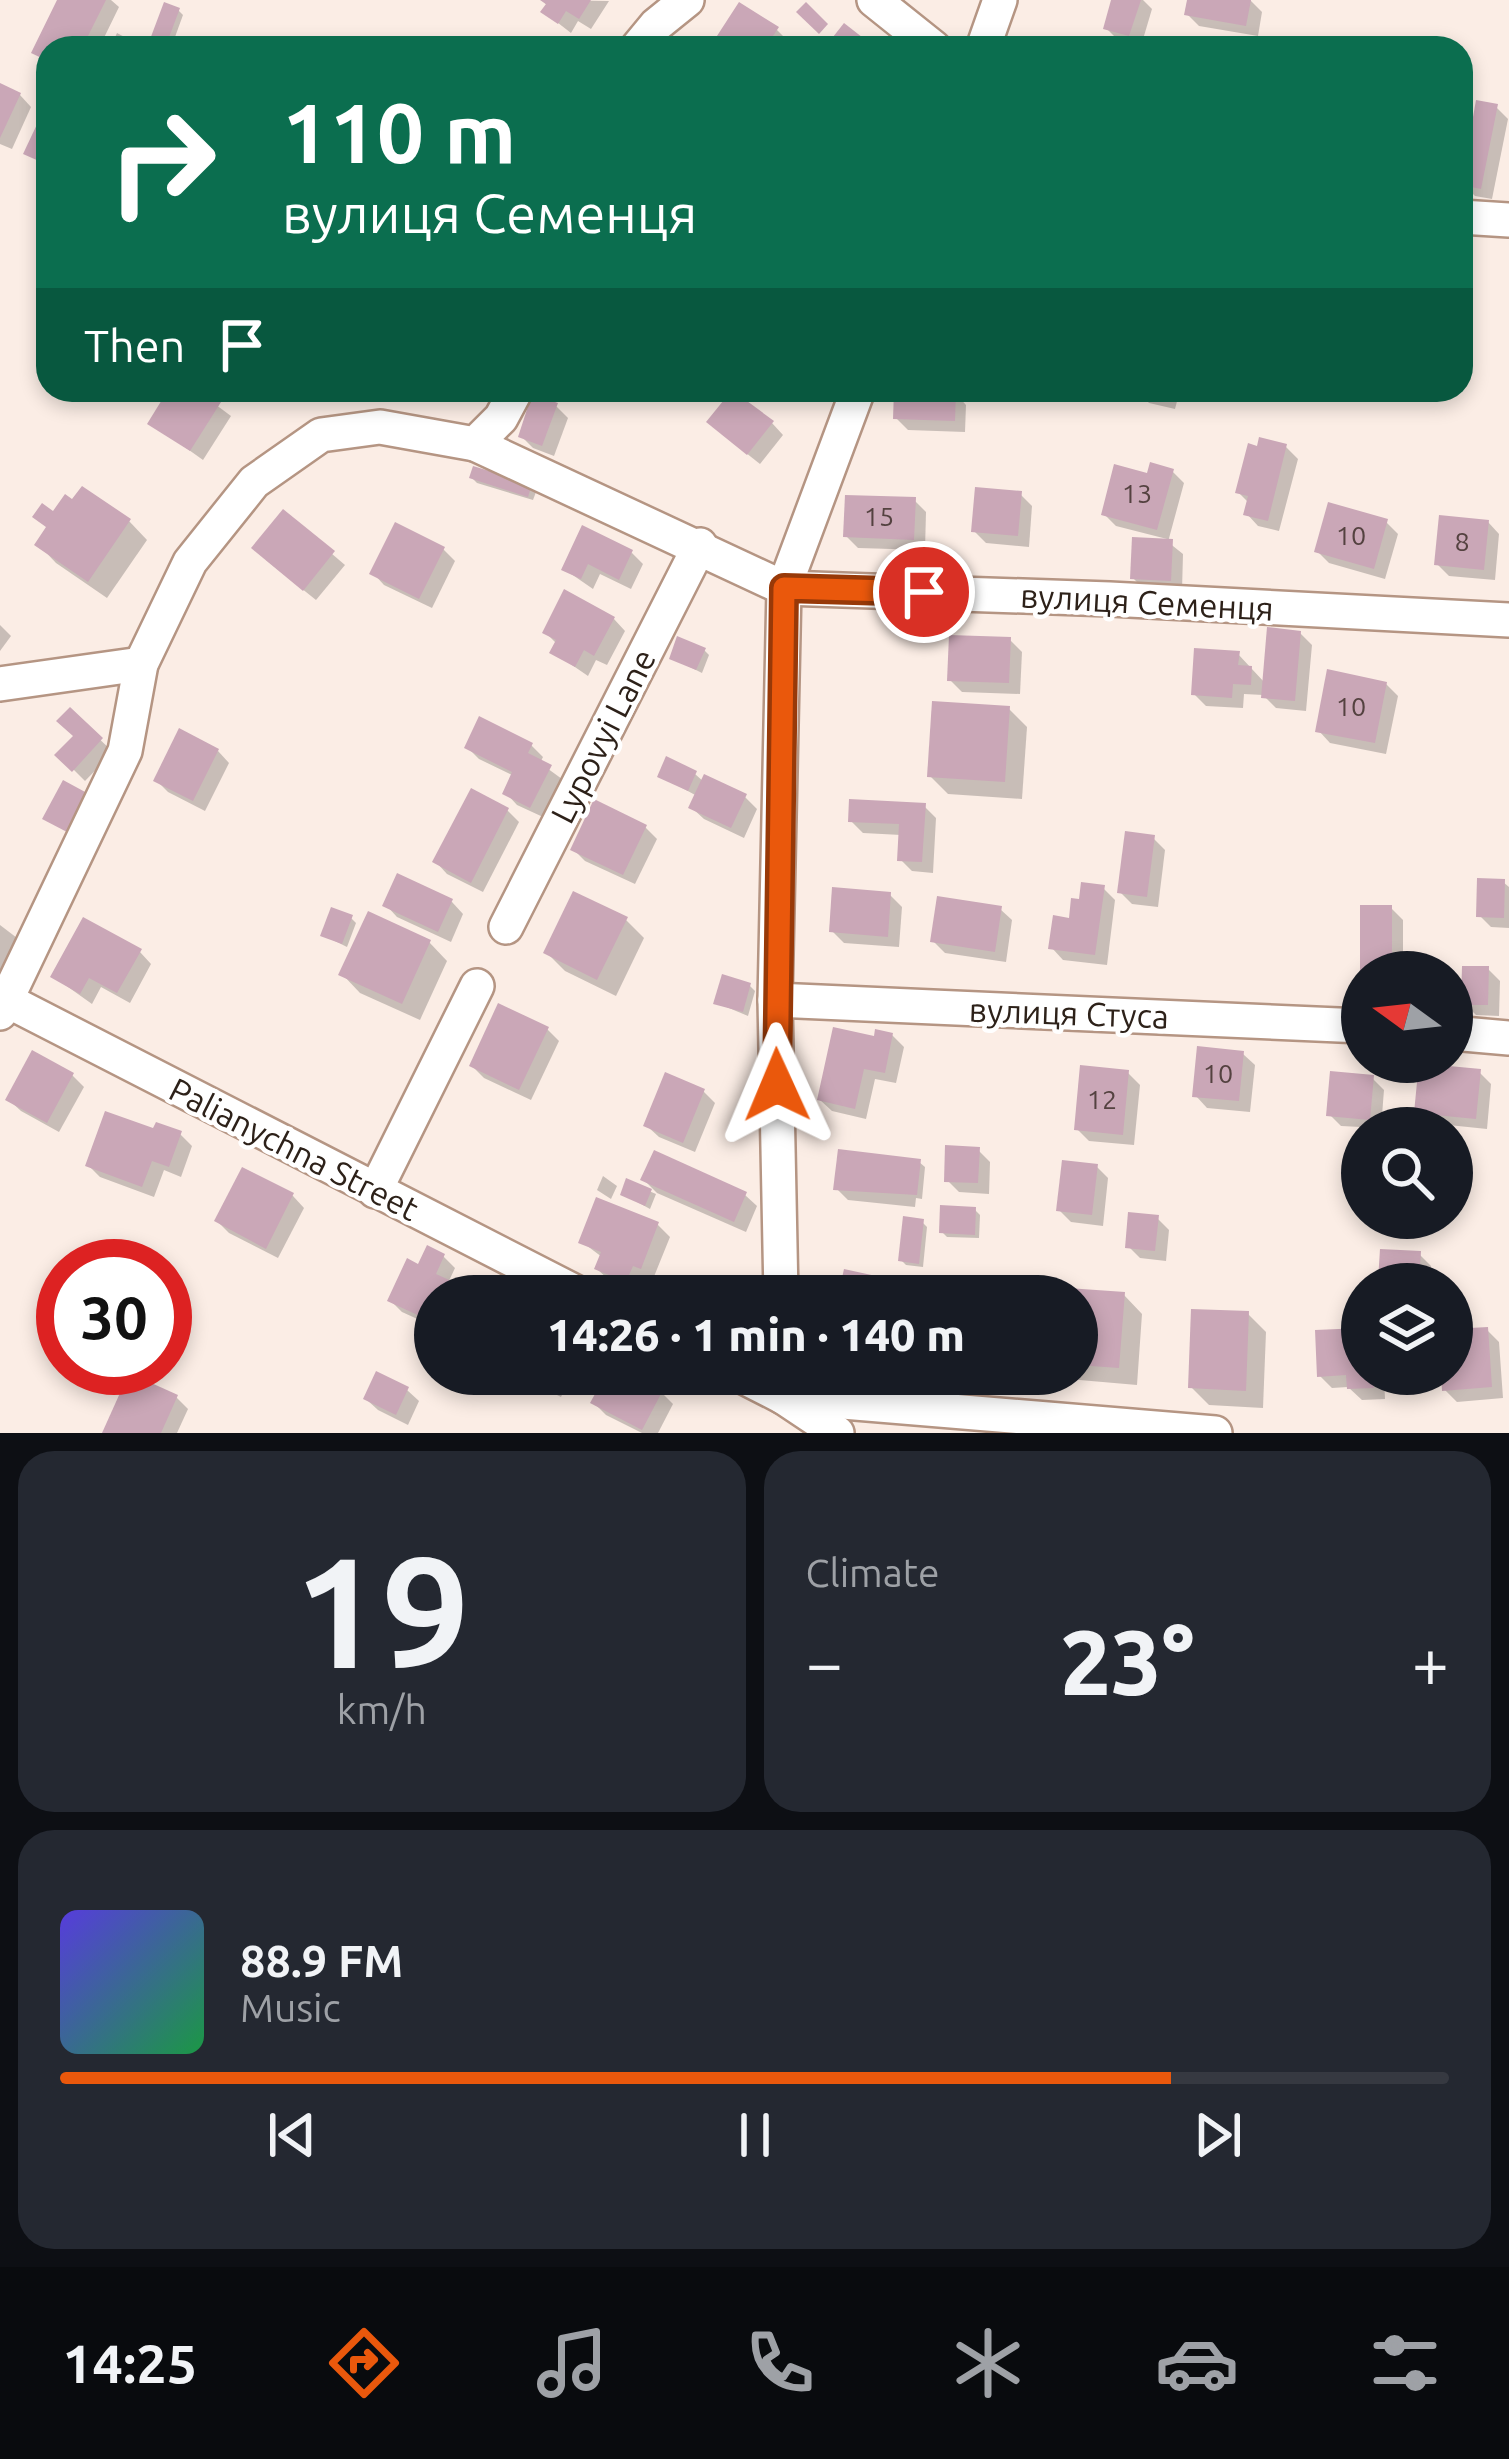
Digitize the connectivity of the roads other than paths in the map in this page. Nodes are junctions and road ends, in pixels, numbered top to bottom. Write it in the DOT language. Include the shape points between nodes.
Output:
graph roads {
  1 [pos="687,0"];
  2 [pos="874,0"];
  3 [pos="1000,0"];
  4 [pos="647,36"];
  5 [pos="919,36"];
  6 [pos="986,36"];
  7 [pos="1473,218"];
  8 [pos="1509,220"];
  9 [pos="510,402"];
  10 [pos="854,402"];
  11 [pos="475,444"];
  12 [pos="700,545"];
  13 [pos="784,588"];
  14 [pos="1509,620"];
  15 [pos="141,664"];
  16 [pos="0,684"];
  17 [pos="506,927"];
  18 [pos="477,986"];
  19 [pos="776,1000"];
  20 [pos="3,1006"];
  21 [pos="1341,1026"];
  22 [pos="1473,1034"];
  23 [pos="1509,1037"];
  24 [pos="375,1191"];
  25 [pos="541,1275"];
  26 [pos="781,1275"];
  27 [pos="783,1395"];
  28 [pos="794,1395"];
  29 [pos="873,1395"];
  30 [pos="785,1433"];
  31 [pos="837,1433"];
  32 [pos="1215,1433"];
  1 -- 4 [label="street"];
  2 -- 5 [label="street"];
  3 -- 6 [label="street"];
  7 -- 8 [label="street"];
  9 -- 11 [label="street"];
  10 -- 13 [label="street"];
  11 -- 12 [label="street"];
  11 -- 15 [label="street" via="380,427 321,435 254,482 190,562"];
  12 -- 13 [label="street"];
  12 -- 17 [label="street, Lypovyi Lane"];
  13 -- 14 [label="street, вулиця Семенця"];
  13 -- 19 [label="street"];
  15 -- 16 [label="street"];
  15 -- 20 [label="street" via="125,751"];
  18 -- 24 [label="street"];
  19 -- 21 [label="street, вулиця Стуса"];
  19 -- 26 [label="street"];
  20 -- 24 [label="street, Palianychna Street"];
  22 -- 23 [label="street"];
  24 -- 25 [label="street, Palianychna Street"];
  27 -- 30 [label="street"];
  28 -- 31 [label="street"];
  29 -- 32 [label="street"];
}
